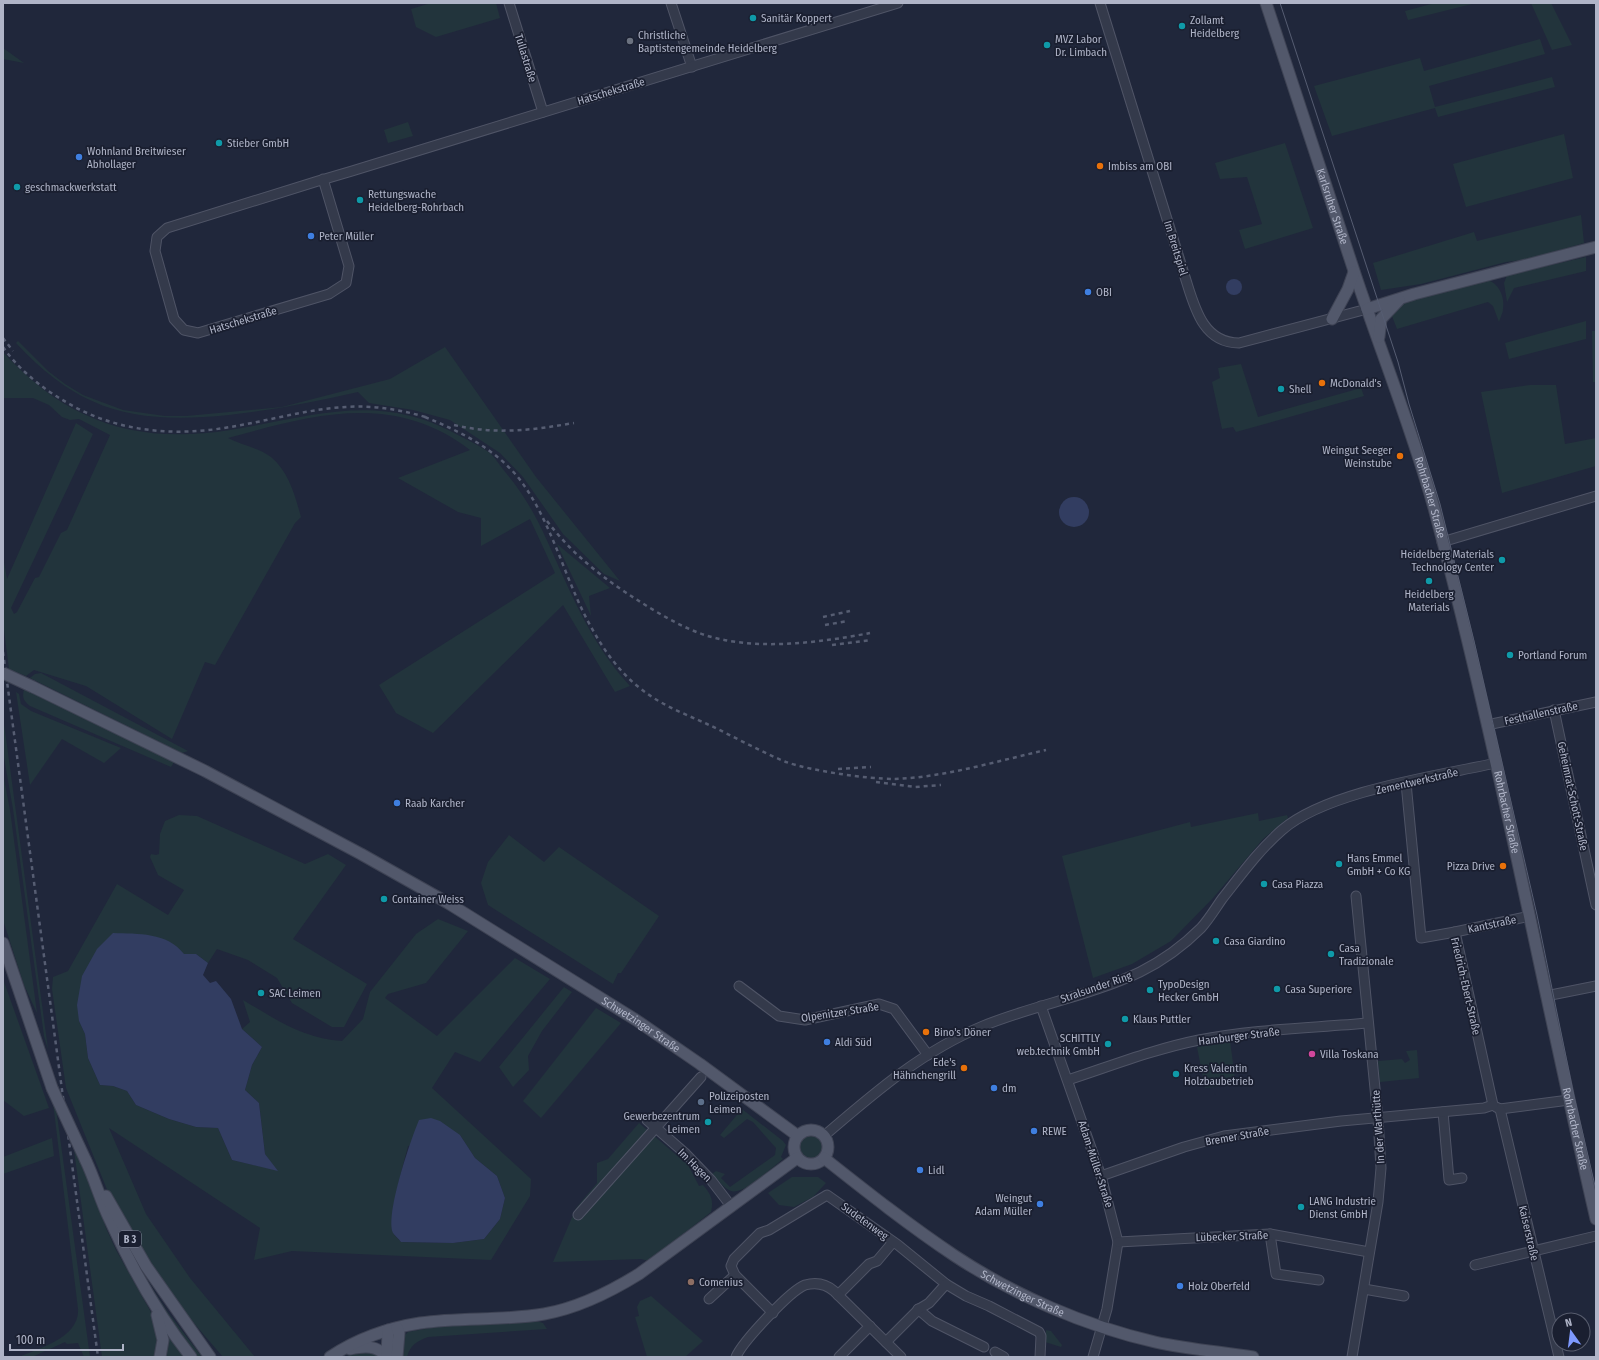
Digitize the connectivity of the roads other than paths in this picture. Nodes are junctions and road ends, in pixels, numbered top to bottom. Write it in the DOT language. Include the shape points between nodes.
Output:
graph roads {
  1 [pos="509,3"];
  2 [pos="671,3"];
  3 [pos="898,3"];
  4 [pos="1100,3"];
  5 [pos="1266,3"];
  6 [pos="692,67"];
  7 [pos="542,112"];
  8 [pos="324,179"];
  9 [pos="1596,248"];
  10 [pos="1354,272"];
  11 [pos="1403,297"];
  12 [pos="1367,309"];
  13 [pos="1332,319"];
  14 [pos="1378,340"];
  15 [pos="1402,409"];
  16 [pos="1596,496"];
  17 [pos="1442,542"];
  18 [pos="3,673"];
  19 [pos="1596,702"];
  20 [pos="1554,710"];
  21 [pos="1487,725"];
  22 [pos="1496,763"];
  23 [pos="1406,782"];
  24 [pos="1339,800"];
  25 [pos="1356,896"];
  26 [pos="1596,905"];
  27 [pos="1530,916"];
  28 [pos="1455,932"];
  29 [pos="3,943"];
  30 [pos="739,986"];
  31 [pos="1596,986"];
  32 [pos="1546,996"];
  33 [pos="1041,1006"];
  34 [pos="1368,1023"];
  35 [pos="928,1055"];
  36 [pos="701,1076"];
  37 [pos="1068,1080"];
  38 [pos="1569,1100"];
  39 [pos="1496,1107"];
  40 [pos="1442,1112"];
  41 [pos="1378,1119"];
  42 [pos="647,1120"];
  43 [pos="655,1128"];
  44 [pos="798,1136"];
  45 [pos="824,1136"];
  46 [pos="796,1158"];
  47 [pos="824,1158"];
  48 [pos="92,1175"];
  49 [pos="1100,1176"];
  50 [pos="1462,1178"];
  51 [pos="732,1206"];
  52 [pos="578,1215"];
  53 [pos="1596,1219"];
  54 [pos="1270,1234"];
  55 [pos="1596,1236"];
  56 [pos="893,1242"];
  57 [pos="1118,1242"];
  58 [pos="1534,1251"];
  59 [pos="1369,1252"];
  60 [pos="1475,1265"];
  61 [pos="735,1275"];
  62 [pos="1318,1280"];
  63 [pos="946,1284"];
  64 [pos="1364,1289"];
  65 [pos="838,1295"];
  66 [pos="1404,1296"];
  67 [pos="709,1299"];
  68 [pos="156,1308"];
  69 [pos="918,1309"];
  70 [pos="773,1313"];
  71 [pos="870,1326"];
  72 [pos="1102,1326"];
  73 [pos="393,1329"];
  74 [pos="886,1342"];
  75 [pos="984,1347"];
  76 [pos="995,1352"];
  77 [pos="334,1355"];
  78 [pos="160,1357"];
  79 [pos="191,1357"];
  80 [pos="210,1357"];
  81 [pos="387,1357"];
  82 [pos="397,1357"];
  83 [pos="736,1357"];
  84 [pos="839,1357"];
  85 [pos="901,1357"];
  86 [pos="1004,1357"];
  87 [pos="1040,1357"];
  88 [pos="1093,1357"];
  89 [pos="1253,1357"];
  90 [pos="1352,1357"];
  91 [pos="1559,1357"];
  1 -- 7 [label="street, Tullastraße"];
  2 -- 6 [label="street"];
  3 -- 6 [label="street, Hatschekstraße"];
  4 -- 13 [label="street, Im Breitspiel" via="1185,277 1203,324 1222,340 1239,343"];
  5 -- 10 [label="main road, Karlsruher Straße"];
  6 -- 7 [label="street, Hatschekstraße"];
  7 -- 8 [label="street, Hatschekstraße"];
  8 -- 8 [label="street, Hatschekstraße" via="167,228 157,238 155,251 174,319 184,330 198,333 329,294 346,283 349,266"];
  9 -- 11 [label="main road"];
  10 -- 12 [label="main road, Karlsruher Straße"];
  10 -- 13 [label="main road" via="1346,294"];
  11 -- 12 [label="main road"];
  11 -- 14 [label="main road" via="1381,319"];
  12 -- 13 [label="street, Im Breitspiel"];
  12 -- 14 [label="main road, Karlsruher Straße"];
  14 -- 15 [label="main road, Karlsruher Straße"];
  15 -- 17 [label="main road, Rohrbacher Straße"];
  16 -- 17 [label="street"];
  17 -- 21 [label="main road, Rohrbacher Straße"];
  18 -- 44 [label="main road, Schwetzinger Straße, bridge" via="239,789 361,854 478,922 636,1020"];
  19 -- 20 [label="street, Festhallenstraße"];
  20 -- 21 [label="street, Festhallenstraße"];
  20 -- 26 [label="street, Geheimrat-Schott-Straße"];
  21 -- 22 [label="main road, Rohrbacher Straße"];
  22 -- 23 [label="street, Zementwerkstraße"];
  22 -- 27 [label="main road, Rohrbacher Straße"];
  23 -- 24 [label="street, Zementwerkstraße"];
  23 -- 28 [label="street, Friedrich-Ebert-Straße" via="1421,938"];
  24 -- 33 [label="street, Stralsunder Ring" via="1309,813 1283,829 1245,870 1201,928 1169,955 1140,972"];
  25 -- 34 [label="street, In der Warthütte"];
  27 -- 28 [label="street, Kantstraße"];
  27 -- 32 [label="main road, Rohrbacher Straße"];
  28 -- 39 [label="street, Friedrich-Ebert-Straße"];
  29 -- 48 [label="main road, B 3, bridge" via="44,1068"];
  30 -- 35 [label="street, Olpenitzer Straße" via="779,1016 793,1019 804,1020 879,1004 887,1006 894,1009"];
  31 -- 32 [label="street"];
  32 -- 38 [label="main road, Rohrbacher Straße"];
  33 -- 35 [label="street, Stralsunder Ring" via="983,1026"];
  33 -- 37 [label="street, Adam-Müller-Straße"];
  34 -- 37 [label="street, Hamburger Straße" via="1198,1040"];
  34 -- 41 [label="street, In der Warthütte"];
  35 -- 45 [label="street, Stralsunder Ring" via="881,1087"];
  36 -- 43 [label="street"];
  37 -- 49 [label="street, Adam-Müller-Straße"];
  38 -- 39 [label="street, Bremer Straße"];
  38 -- 53 [label="main road, Rohrbacher Straße"];
  39 -- 40 [label="street, Bremer Straße"];
  39 -- 58 [label="street, Kaiserstraße"];
  40 -- 41 [label="street, Bremer Straße"];
  40 -- 50 [label="street" via="1449,1180"];
  41 -- 49 [label="street, Bremer Straße" via="1341,1121 1224,1136"];
  41 -- 59 [label="street, In der Warthütte" via="1381,1168"];
  42 -- 43 [label="street, Im Hagen"];
  43 -- 51 [label="street, Im Hagen" via="691,1159"];
  43 -- 52 [label="street"];
  44 -- 45 [label="main road" via="810,1130"];
  44 -- 46 [label="main road" via="793,1148"];
  45 -- 47 [label="main road" via="828,1146"];
  46 -- 47 [label="main road" via="811,1165"];
  46 -- 51 [label="main road"];
  47 -- 72 [label="main road, Schwetzinger Straße" via="918,1231 992,1279 1052,1307"];
  48 -- 68 [label="main road, B 3" via="121,1245"];
  48 -- 80 [label="main road, B 3" via="146,1266"];
  49 -- 57 [label="street, Adam-Müller-Straße"];
  51 -- 73 [label="main road" via="639,1274 613,1290 578,1304 547,1314 525,1317 438,1321"];
  54 -- 57 [label="street, Lübecker Straße"];
  54 -- 59 [label="street, Lübecker Straße"];
  54 -- 62 [label="street" via="1276,1274"];
  55 -- 58 [label="street"];
  56 -- 61 [label="street, Sudetenweg" via="825,1195 760,1233 732,1261 731,1268"];
  56 -- 63 [label="street, Sudetenweg"];
  56 -- 65 [label="street" via="877,1261 869,1264"];
  57 -- 72 [label="street, Adam-Müller-Straße"];
  58 -- 60 [label="street"];
  58 -- 91 [label="street, Kaiserstraße"];
  59 -- 64 [label="street, In der Warthütte"];
  61 -- 67 [label="street"];
  61 -- 70 [label="street"];
  63 -- 69 [label="street" via="929,1303"];
  63 -- 87 [label="street, Sudetenweg" via="1039,1332"];
  64 -- 66 [label="street"];
  64 -- 90 [label="street, In der Warthütte"];
  65 -- 70 [label="street" via="825,1285 809,1284 797,1290"];
  65 -- 71 [label="street"];
  68 -- 78 [label="main road" via="163,1340"];
  68 -- 79 [label="main road, B 3"];
  69 -- 74 [label="street"];
  69 -- 75 [label="street" via="932,1321"];
  70 -- 83 [label="street" via="746,1342"];
  71 -- 74 [label="street"];
  71 -- 84 [label="street"];
  72 -- 88 [label="street, Adam-Müller-Straße"];
  72 -- 89 [label="main road, Schwetzinger Straße" via="1156,1342"];
  73 -- 77 [label="main road" via="360,1340"];
  73 -- 81 [label="main road"];
  73 -- 82 [label="main road" via="399,1333"];
  74 -- 85 [label="street"];
  76 -- 86 [label="street"];
  77 -- 81 [label="main road" via="367,1346"];
}
